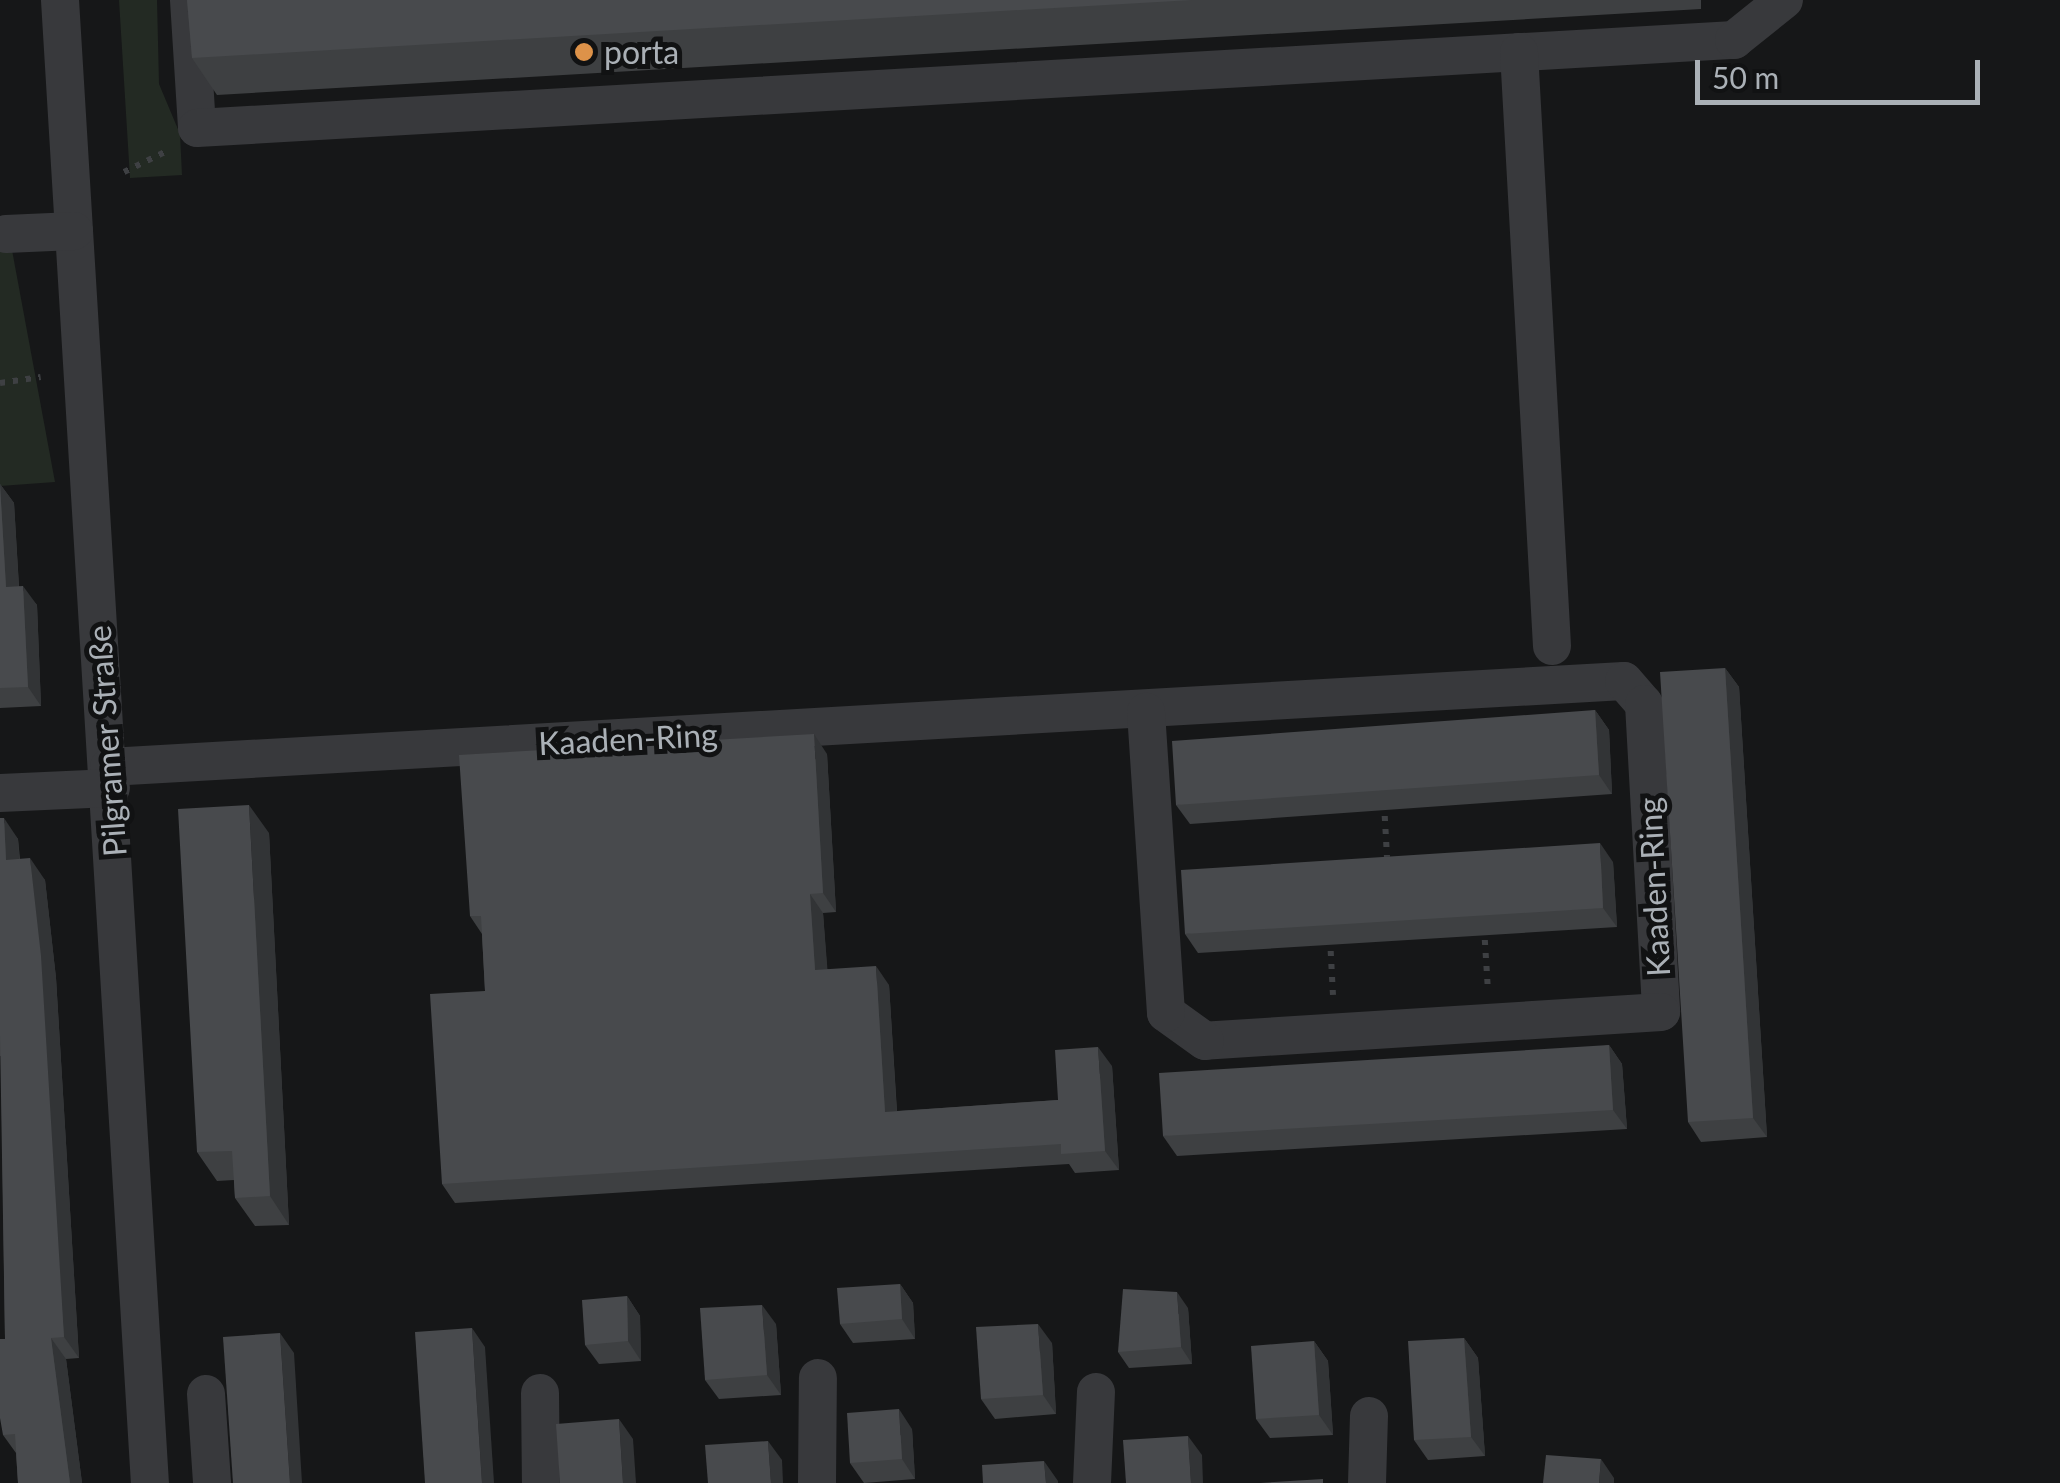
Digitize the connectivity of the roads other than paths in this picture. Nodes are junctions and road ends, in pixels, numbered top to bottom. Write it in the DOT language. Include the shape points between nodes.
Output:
graph roads {
  1 [pos="60,0"];
  2 [pos="189,0"];
  3 [pos="1784,0"];
  4 [pos="1518,52"];
  5 [pos="74,231"];
  6 [pos="6,234"];
  7 [pos="1552,646"];
  8 [pos="1146,712"];
  9 [pos="110,778"];
  10 [pos="0,793"];
  11 [pos="818,1378"];
  12 [pos="540,1392"];
  13 [pos="1096,1392"];
  14 [pos="206,1394"];
  15 [pos="1369,1416"];
  16 [pos="150,1483"];
  17 [pos="212,1483"];
  18 [pos="541,1483"];
  19 [pos="816,1483"];
  20 [pos="1092,1483"];
  21 [pos="1367,1483"];
  1 -- 5 [label="street, Pilgramer Straße"];
  2 -- 4 [label="street" via="198,128"];
  3 -- 4 [label="street" via="1734,40"];
  4 -- 7 [label="street"];
  5 -- 6 [label="street"];
  5 -- 9 [label="street, Pilgramer Straße"];
  8 -- 8 [label="street, Kaaden-Ring" via="1166,1013 1205,1041 1661,1012 1644,704 1624,681"];
  8 -- 9 [label="street, Kaaden-Ring"];
  9 -- 10 [label="street, Kaaden-Ring"];
  9 -- 16 [label="street, Pilgramer Straße"];
  11 -- 19 [label="street"];
  12 -- 18 [label="street"];
  13 -- 20 [label="street"];
  14 -- 17 [label="street"];
  15 -- 21 [label="street"];
}
